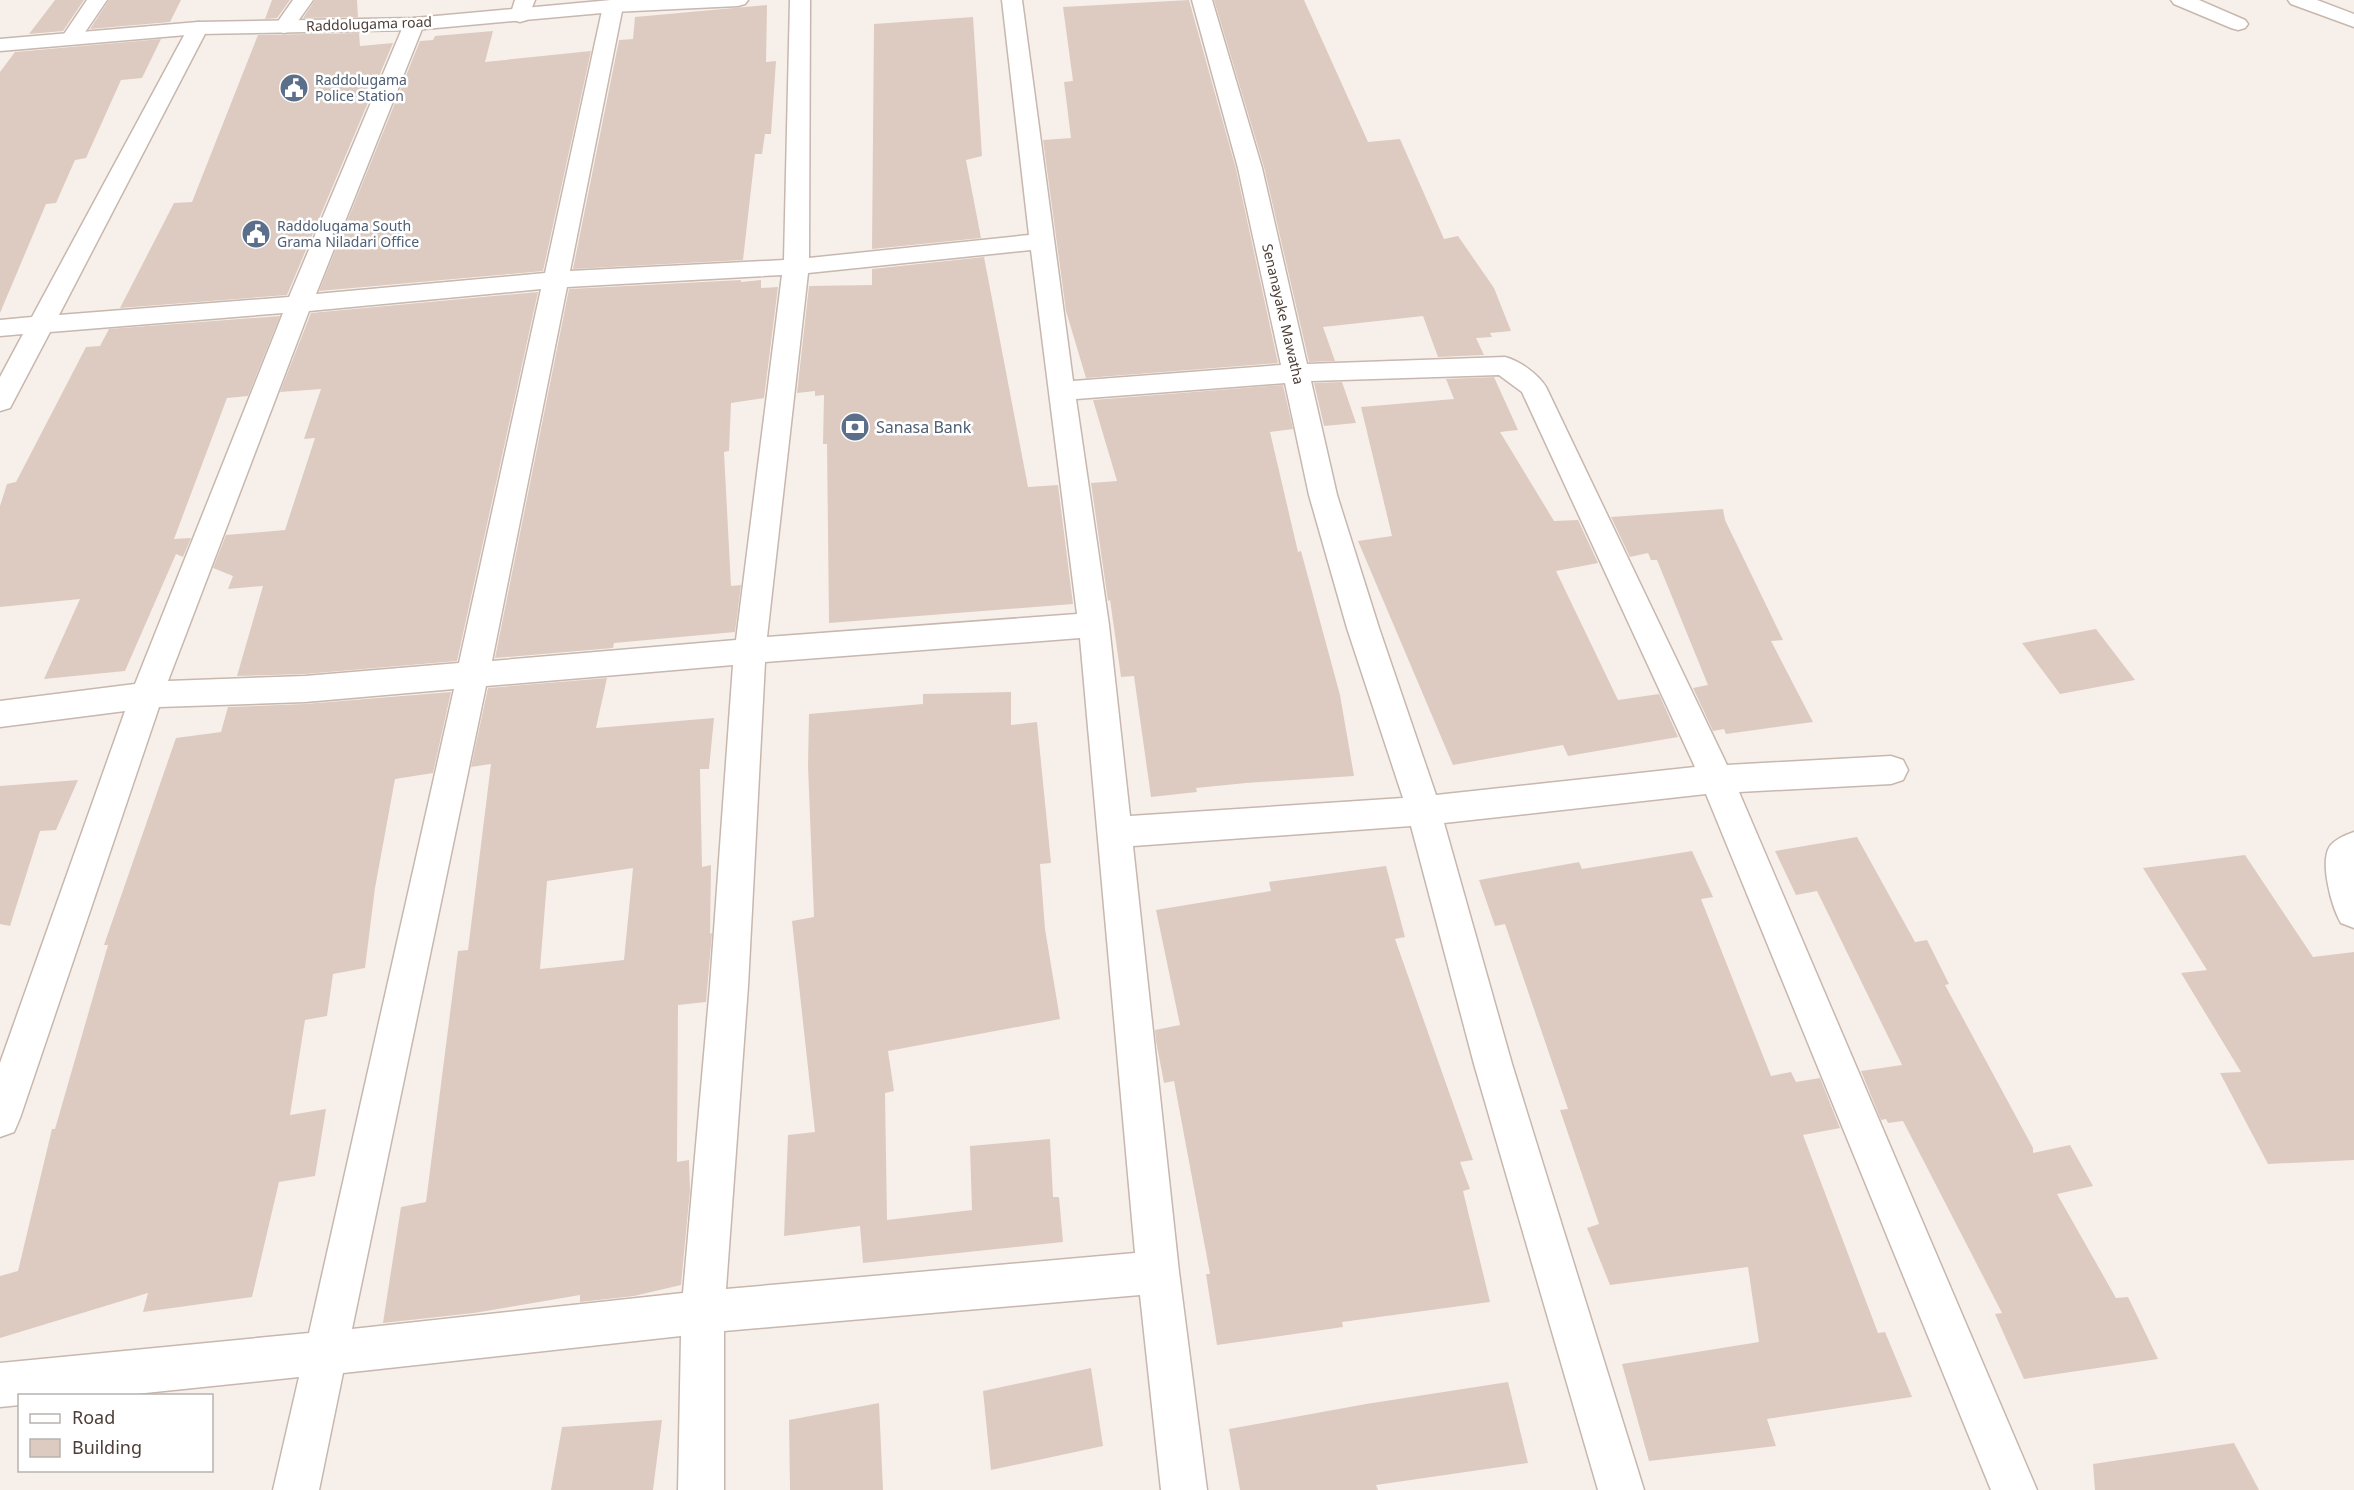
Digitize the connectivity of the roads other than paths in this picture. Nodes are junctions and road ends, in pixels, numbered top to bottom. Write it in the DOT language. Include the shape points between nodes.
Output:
graph roads {
  1 [pos="97,0"];
  2 [pos="303,0"];
  3 [pos="724,0"];
  4 [pos="738,0"];
  5 [pos="800,0"];
  6 [pos="1012,0"];
  7 [pos="1202,0"];
  8 [pos="2181,0"];
  9 [pos="2298,0"];
  10 [pos="613,6"];
  11 [pos="523,8"];
  12 [pos="2354,21"];
  13 [pos="414,24"];
  14 [pos="2238,24"];
  15 [pos="284,27"];
  16 [pos="198,28"];
  17 [pos="72,37"];
  18 [pos="0,45"];
  19 [pos="1042,242"];
  20 [pos="796,267"];
  21 [pos="557,280"];
  22 [pos="299,304"];
  23 [pos="43,324"];
  24 [pos="0,328"];
  25 [pos="1297,373"];
  26 [pos="1061,390"];
  27 [pos="0,402"];
  28 [pos="1094,625"];
  29 [pos="750,651"];
  30 [pos="473,674"];
  31 [pos="147,695"];
  32 [pos="0,714"];
  33 [pos="1891,770"];
  34 [pos="1717,779"];
  35 [pos="1424,811"];
  36 [pos="1114,832"];
  37 [pos="2354,847"];
  38 [pos="2354,912"];
  39 [pos="0,1118"];
  40 [pos="1158,1272"];
  41 [pos="704,1312"];
  42 [pos="327,1353"];
  43 [pos="0,1385"];
  44 [pos="296,1490"];
  45 [pos="701,1490"];
  46 [pos="1184,1490"];
  47 [pos="1621,1490"];
  48 [pos="2014,1490"];
  1 -- 17 [label="street"];
  2 -- 15 [label="street"];
  3 -- 4 [label="street, Raddolugama road"];
  3 -- 10 [label="street, Raddolugama road"];
  5 -- 20 [label="street"];
  6 -- 19 [label="street"];
  7 -- 25 [label="street, Senanayake Mawatha" via="1250,168"];
  8 -- 14 [label="street"];
  9 -- 12 [label="street"];
  10 -- 11 [label="street, Raddolugama road"];
  10 -- 21 [label="street"];
  11 -- 13 [label="street, Raddolugama road"];
  13 -- 15 [label="street, Raddolugama road"];
  13 -- 22 [label="street"];
  15 -- 16 [label="street, Raddolugama road"];
  16 -- 17 [label="street, Raddolugama road"];
  16 -- 23 [label="street"];
  17 -- 18 [label="street, Raddolugama road"];
  19 -- 20 [label="street"];
  19 -- 26 [label="street"];
  20 -- 21 [label="street"];
  20 -- 29 [label="street"];
  21 -- 22 [label="street"];
  21 -- 30 [label="street"];
  22 -- 23 [label="street"];
  22 -- 31 [label="street"];
  23 -- 24 [label="street"];
  23 -- 27 [label="street"];
  25 -- 26 [label="street"];
  25 -- 34 [label="street" via="1505,366 1533,387"];
  25 -- 35 [label="street, Senanayake Mawatha" via="1323,495"];
  26 -- 28 [label="street"];
  28 -- 29 [label="street"];
  28 -- 36 [label="street"];
  29 -- 30 [label="street"];
  29 -- 41 [label="street"];
  30 -- 31 [label="street" via="305,689"];
  30 -- 42 [label="street"];
  31 -- 32 [label="street"];
  31 -- 39 [label="street"];
  33 -- 34 [label="street"];
  34 -- 35 [label="street"];
  34 -- 48 [label="street"];
  35 -- 36 [label="street"];
  35 -- 47 [label="street, Senanayake Mawatha" via="1493,1064"];
  36 -- 40 [label="street"];
  37 -- 38 [label="street" via="2343,856 2349,904"];
  40 -- 41 [label="street"];
  40 -- 46 [label="street"];
  41 -- 42 [label="street"];
  41 -- 45 [label="street"];
  42 -- 43 [label="street"];
  42 -- 44 [label="street"];
}
